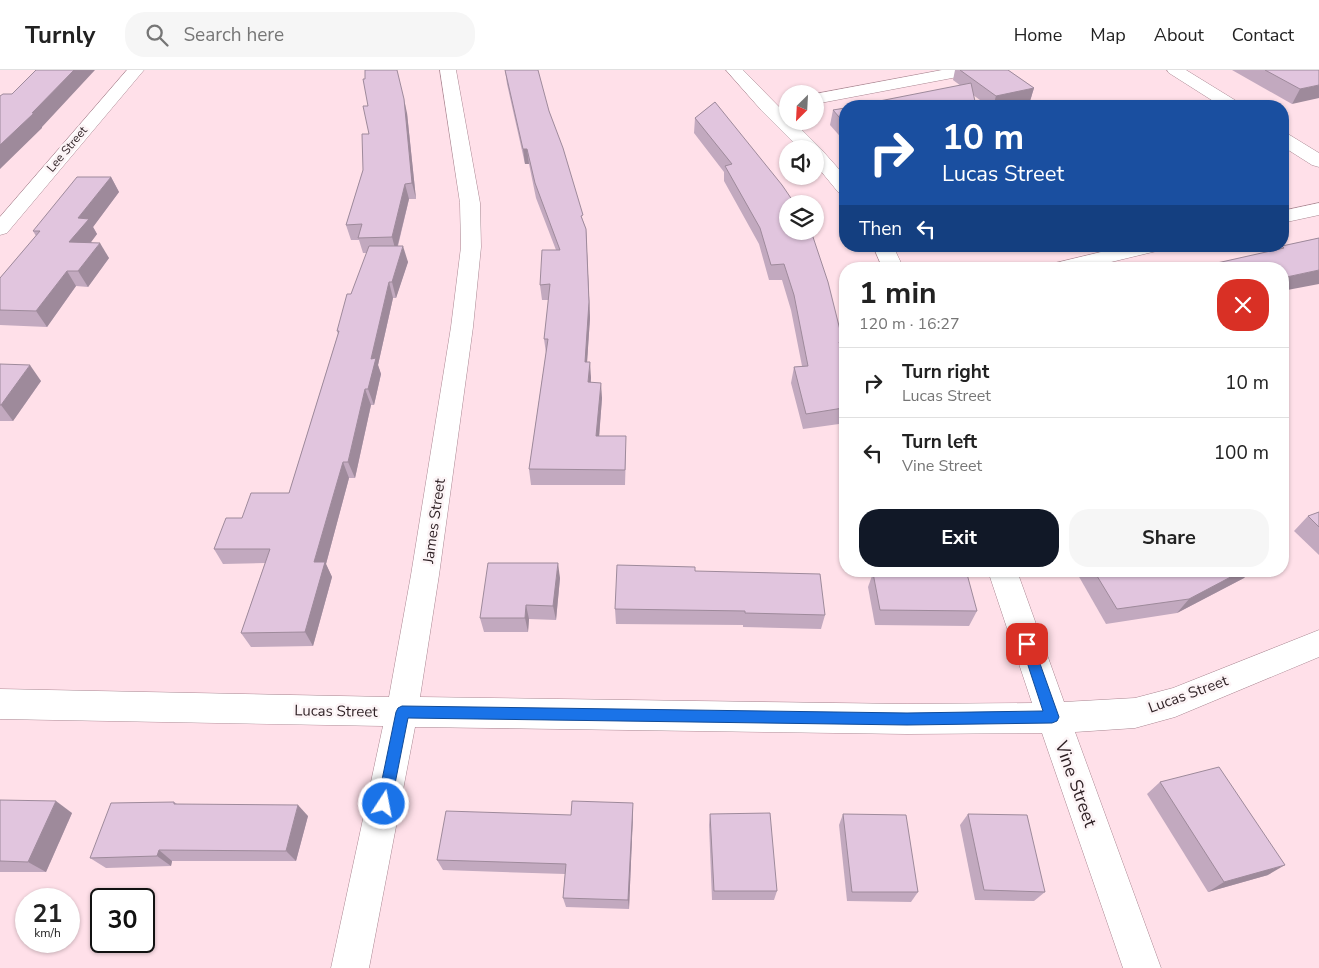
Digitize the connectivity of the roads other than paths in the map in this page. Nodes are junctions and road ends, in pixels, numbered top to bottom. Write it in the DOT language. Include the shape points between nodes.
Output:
graph roads {
  1 [pos="136,70"];
  2 [pos="448,70"];
  3 [pos="734,70"];
  4 [pos="968,70"];
  5 [pos="1175,70"];
  6 [pos="824,96"];
  7 [pos="1222,100"];
  8 [pos="779,105"];
  9 [pos="768,107"];
  10 [pos="802,140"];
  11 [pos="1289,142"];
  12 [pos="1319,161"];
  13 [pos="824,164"];
  14 [pos="839,181"];
  15 [pos="1319,209"];
  16 [pos="1289,215"];
  17 [pos="0,229"];
  18 [pos="1128,252"];
  19 [pos="1084,262"];
  20 [pos="1004,577"];
  21 [pos="1319,643"];
  22 [pos="0,704"];
  23 [pos="402,712"];
  24 [pos="1052,717"];
  25 [pos="350,968"];
  26 [pos="1142,968"];
  1 -- 17 [label="street, Lee Street"];
  2 -- 23 [label="street, James Street" via="470,203 471,247 425,576"];
  3 -- 9 [label="street"];
  4 -- 6 [label="street"];
  5 -- 7 [label="street"];
  8 -- 9 [label="street"];
  9 -- 10 [label="street"];
  11 -- 12 [label="street"];
  13 -- 14 [label="street"];
  15 -- 16 [label="street"];
  18 -- 19 [label="street"];
  20 -- 24 [label="street, Vine Street"];
  21 -- 24 [label="street, Lucas Street" via="1175,702 1126,714"];
  22 -- 23 [label="street, Lucas Street"];
  23 -- 24 [label="street, Lucas Street" via="907,719"];
  23 -- 25 [label="street, James Street"];
  24 -- 26 [label="street, Vine Street"];
}
